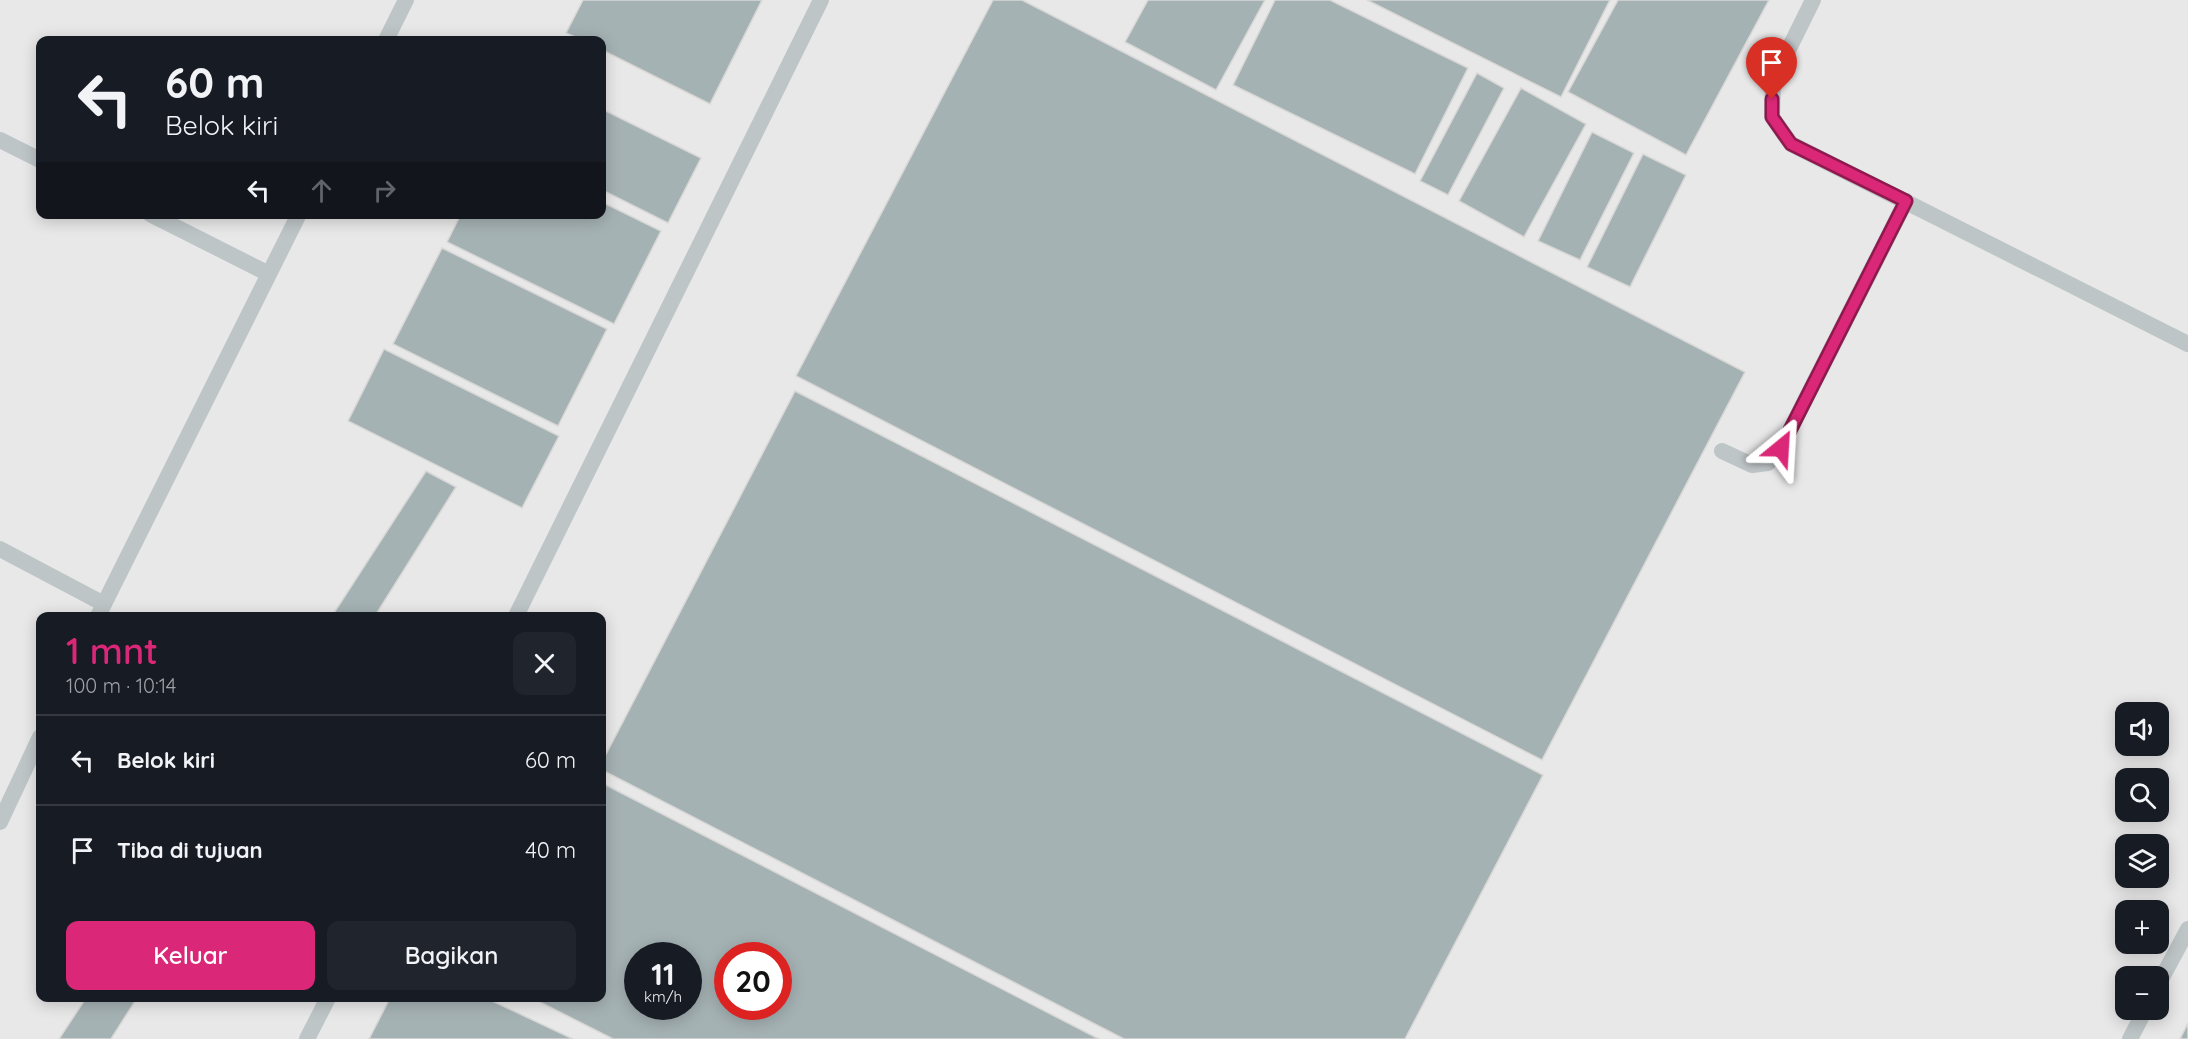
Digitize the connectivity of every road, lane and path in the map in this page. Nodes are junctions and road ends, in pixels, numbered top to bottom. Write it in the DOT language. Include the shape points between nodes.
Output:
graph roads {
  1 [pos="406,0"];
  2 [pos="821,0"];
  3 [pos="1813,0"];
  4 [pos="388,36"];
  5 [pos="0,140"];
  6 [pos="36,158"];
  7 [pos="1906,201"];
  8 [pos="160,219"];
  9 [pos="296,219"];
  10 [pos="269,274"];
  11 [pos="2188,344"];
  12 [pos="1722,451"];
  13 [pos="0,549"];
  14 [pos="101,610"];
  15 [pos="518,612"];
  16 [pos="36,746"];
  17 [pos="0,822"];
  18 [pos="2188,929"];
  19 [pos="2168,966"];
  20 [pos="326,1002"];
  21 [pos="2140,1020"];
  22 [pos="307,1039"];
  23 [pos="2130,1039"];
  1 -- 4 [label="lane"];
  2 -- 15 [label="lane"];
  3 -- 7 [label="lane" via="1773,81 1772,117 1791,144"];
  5 -- 6 [label="lane"];
  7 -- 11 [label="lane"];
  7 -- 12 [label="lane" via="1781,448 1768,463 1752,465"];
  8 -- 10 [label="lane"];
  9 -- 10 [label="lane"];
  10 -- 14 [label="lane"];
  13 -- 14 [label="lane"];
  16 -- 17 [label="lane"];
  18 -- 19 [label="lane"];
  20 -- 22 [label="lane"];
  21 -- 23 [label="lane"];
}
